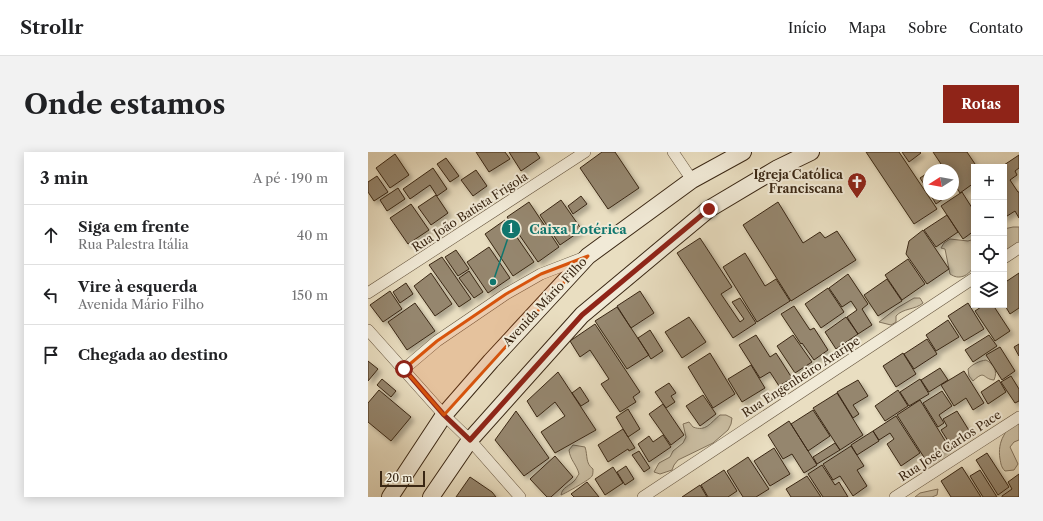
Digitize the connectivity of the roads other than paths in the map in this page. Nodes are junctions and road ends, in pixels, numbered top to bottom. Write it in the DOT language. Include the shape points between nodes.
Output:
graph roads {
  1 [pos="585,152"];
  2 [pos="673,152"];
  3 [pos="742,152"];
  4 [pos="811,152"];
  5 [pos="692,180"];
  6 [pos="1019,248"];
  7 [pos="588,256"];
  8 [pos="1007,256"];
  9 [pos="971,280"];
  10 [pos="368,293"];
  11 [pos="368,330"];
  12 [pos="404,369"];
  13 [pos="444,415"];
  14 [pos="1019,417"];
  15 [pos="470,440"];
  16 [pos="390,497"];
  17 [pos="431,497"];
  18 [pos="520,497"];
  19 [pos="642,497"];
  20 [pos="895,497"];
  1 -- 10 [label="street, Rua João Batista Frigola"];
  2 -- 5 [label="street"];
  3 -- 5 [label="main road, Avenida Mário Filho"];
  4 -- 15 [label="main road" via="778,168 709,209 582,315"];
  5 -- 7 [label="main road, Avenida Mário Filho"];
  6 -- 8 [label="street"];
  7 -- 12 [label="street" via="541,274 506,294 437,341"];
  7 -- 13 [label="main road, Avenida Mário Filho"];
  9 -- 19 [label="street, Rua Engenheiro Araripe"];
  11 -- 12 [label="street"];
  12 -- 13 [label="street"];
  13 -- 15 [label="street"];
  13 -- 16 [label="main road, Avenida Mário Filho"];
  14 -- 20 [label="street, Rua José Carlos Pace"];
  15 -- 17 [label="main road"];
  15 -- 18 [label="street"];
}
